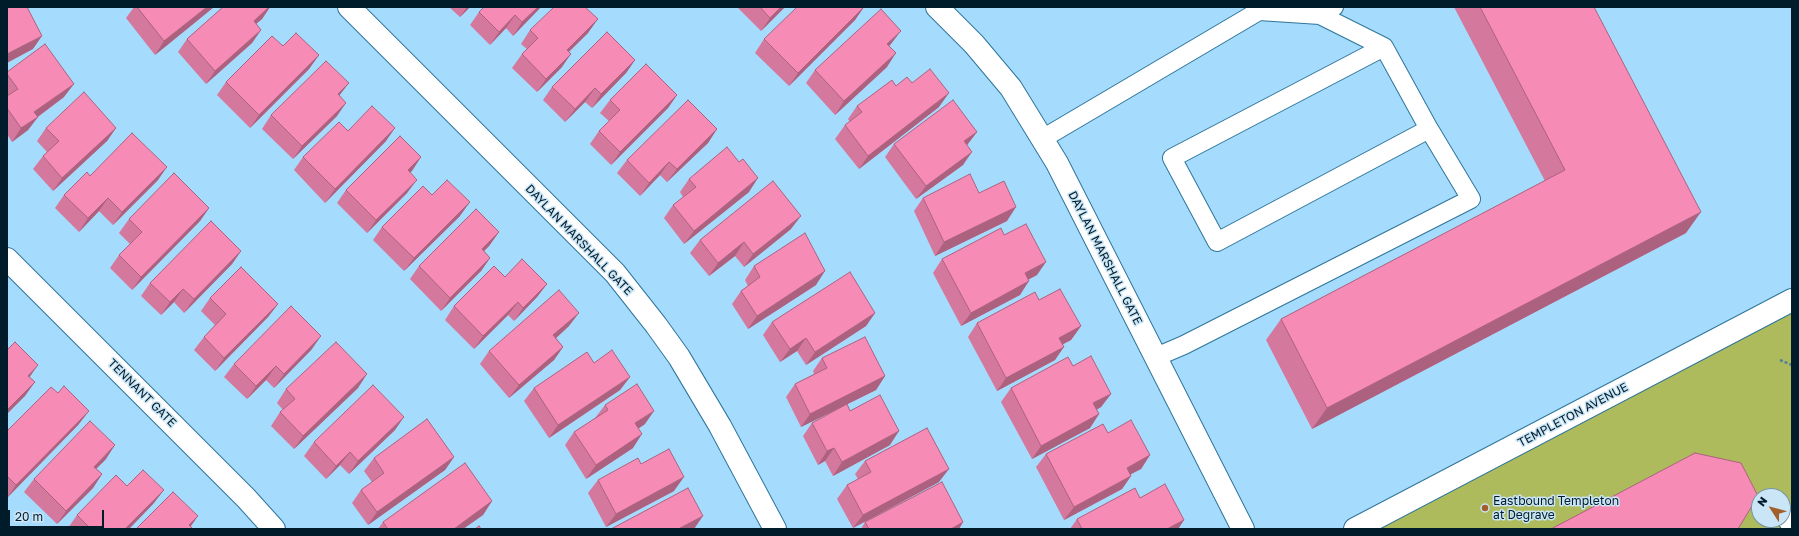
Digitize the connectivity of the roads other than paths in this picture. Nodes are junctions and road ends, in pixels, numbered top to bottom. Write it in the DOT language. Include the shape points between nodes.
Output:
graph roads {
  1 [pos="349,7"];
  2 [pos="937,7"];
  3 [pos="1259,9"];
  4 [pos="1327,11"];
  5 [pos="1384,47"];
  6 [pos="1428,128"];
  7 [pos="1042,139"];
  8 [pos="7,259"];
  9 [pos="1792,300"];
  10 [pos="1156,357"];
  11 [pos="274,529"];
  12 [pos="775,529"];
  13 [pos="1243,529"];
  14 [pos="1354,529"];
  1 -- 12 [label="street, DAYLAN MARSHALL GATE" via="620,279 679,357 720,426"];
  2 -- 7 [label="street, DAYLAN MARSHALL GATE" via="974,44 1011,88"];
  3 -- 4 [label="lane"];
  3 -- 7 [label="lane"];
  4 -- 5 [label="lane"];
  5 -- 6 [label="lane"];
  5 -- 6 [label="lane" via="1172,158 1217,242"];
  6 -- 10 [label="lane" via="1471,199"];
  7 -- 10 [label="street, DAYLAN MARSHALL GATE" via="1057,162"];
  8 -- 11 [label="street, TENNANT GATE" via="241,492"];
  9 -- 14 [label="street, TEMPLETON AVENUE"];
  10 -- 13 [label="street, DAYLAN MARSHALL GATE"];
}
